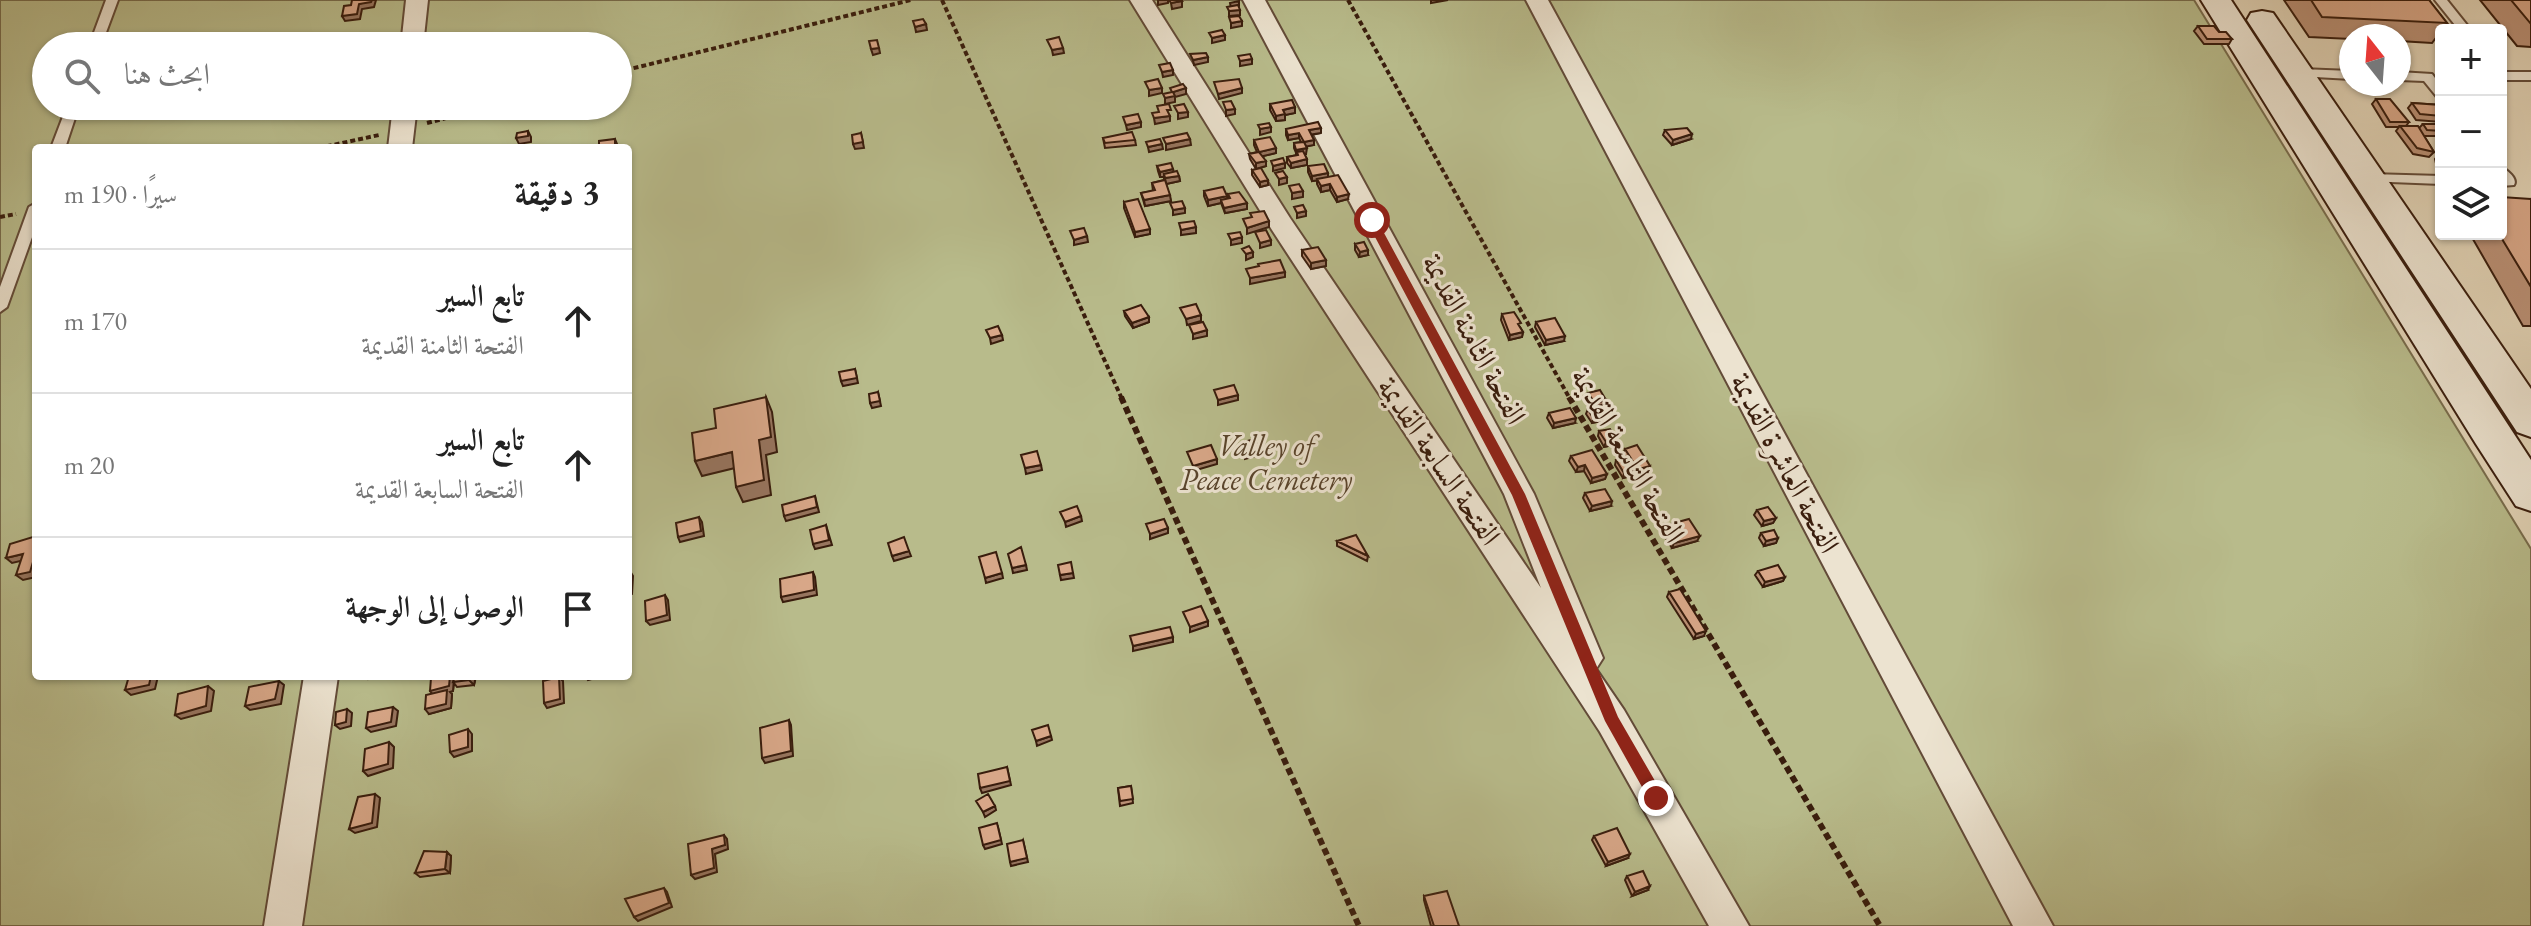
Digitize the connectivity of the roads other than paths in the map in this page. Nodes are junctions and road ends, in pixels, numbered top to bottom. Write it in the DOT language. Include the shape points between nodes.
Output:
graph roads {
  1 [pos="112,0"];
  2 [pos="417,0"];
  3 [pos="1141,0"];
  4 [pos="1254,0"];
  5 [pos="1537,0"];
  6 [pos="2216,0"];
  7 [pos="2248,0"];
  8 [pos="2441,0"];
  9 [pos="2460,24"];
  10 [pos="100,32"];
  11 [pos="414,32"];
  12 [pos="2301,73"];
  13 [pos="2339,75"];
  14 [pos="2411,76"];
  15 [pos="2507,76"];
  16 [pos="2531,76"];
  17 [pos="2434,77"];
  18 [pos="68,120"];
  19 [pos="403,120"];
  20 [pos="59,144"];
  21 [pos="400,144"];
  22 [pos="2370,178"];
  23 [pos="2435,180"];
  24 [pos="32,218"];
  25 [pos="0,307"];
  26 [pos="2481,420"];
  27 [pos="2531,422"];
  28 [pos="2531,494"];
  29 [pos="320,680"];
  30 [pos="1612,721"];
  31 [pos="283,926"];
  32 [pos="1730,926"];
  33 [pos="2034,926"];
  1 -- 10 [label="lane"];
  2 -- 11 [label="street"];
  3 -- 30 [label="street, الفتحة السابعة القديمة" via="1281,224"];
  4 -- 30 [label="street, الفتحة الثامنة القديمة" via="1519,494"];
  5 -- 33 [label="street, الفتحة العاشرة القديمة"];
  6 -- 26 [label="main road"];
  7 -- 12 [label="main road"];
  8 -- 9 [label="lane"];
  12 -- 13 [label="lane"];
  12 -- 22 [label="main road"];
  14 -- 17 [label="lane"];
  15 -- 16 [label="lane"];
  18 -- 20 [label="lane"];
  19 -- 21 [label="street"];
  22 -- 23 [label="lane"];
  22 -- 27 [label="main road"];
  24 -- 25 [label="lane"];
  26 -- 27 [label="lane"];
  26 -- 28 [label="main road"];
  29 -- 31 [label="street"];
  30 -- 32 [label="street, الفتحة السابعة القديمة"];
}
